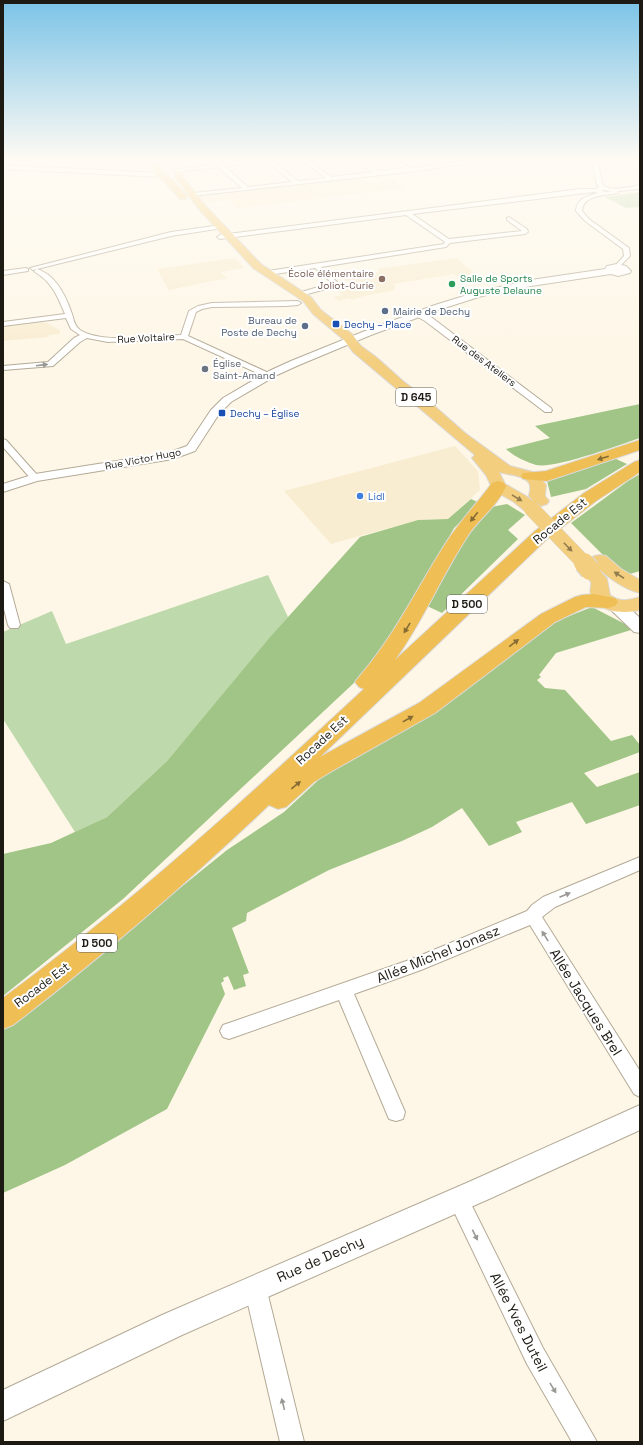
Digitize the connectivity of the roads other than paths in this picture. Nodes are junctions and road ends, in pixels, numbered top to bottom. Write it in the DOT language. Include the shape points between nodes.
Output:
graph roads {
  1 [pos="210,227"];
  2 [pos="217,227"];
  3 [pos="266,227"];
  4 [pos="427,227"];
  5 [pos="521,227"];
  6 [pos="597,227"];
  7 [pos="221,232"];
  8 [pos="448,242"];
  9 [pos="316,265"];
  10 [pos="614,269"];
  11 [pos="32,270"];
  12 [pos="639,272"];
  13 [pos="3,273"];
  14 [pos="268,273"];
  15 [pos="299,298"];
  16 [pos="419,314"];
  17 [pos="69,316"];
  18 [pos="3,324"];
  19 [pos="87,335"];
  20 [pos="184,337"];
  21 [pos="349,343"];
  22 [pos="3,368"];
  23 [pos="268,376"];
  24 [pos="548,410"];
  25 [pos="465,440"];
  26 [pos="3,442"];
  27 [pos="640,445"];
  28 [pos="640,465"];
  29 [pos="524,475"];
  30 [pos="35,478"];
  31 [pos="497,483"];
  32 [pos="3,488"];
  33 [pos="536,504"];
  34 [pos="595,565"];
  35 [pos="3,584"];
  36 [pos="640,588"];
  37 [pos="640,603"];
  38 [pos="612,604"];
  39 [pos="14,625"];
  40 [pos="640,628"];
  41 [pos="304,757"];
  42 [pos="640,863"];
  43 [pos="186,866"];
  44 [pos="533,916"];
  45 [pos="344,991"];
  46 [pos="3,1015"];
  47 [pos="229,1031"];
  48 [pos="640,1088"];
  49 [pos="396,1112"];
  50 [pos="640,1117"];
  51 [pos="458,1200"];
  52 [pos="255,1287"];
  53 [pos="3,1406"];
  54 [pos="292,1442"];
  55 [pos="585,1442"];
  1 -- 7 [label="main road, D 645"];
  2 -- 7 [label="main road, D 645"];
  3 -- 7 [label="street"];
  4 -- 8 [label="street"];
  5 -- 8 [label="street" via="525,232"];
  6 -- 10 [label="street" via="626,248 627,257"];
  7 -- 11 [label="street" via="164,236"];
  7 -- 14 [label="main road, D 645"];
  7 -- 15 [label="main road, D 645" via="248,268"];
  8 -- 9 [label="street" via="446,245 431,248"];
  9 -- 14 [label="street"];
  9 -- 15 [label="street" via="335,285"];
  10 -- 12 [label="street, Rue Victor Hugo" via="620,273"];
  10 -- 16 [label="street, Rue Victor Hugo" via="502,288"];
  11 -- 13 [label="street"];
  11 -- 17 [label="street" via="47,276 54,283"];
  14 -- 15 [label="main road, D 645"];
  15 -- 20 [label="street" via="286,304 200,307 193,311"];
  15 -- 21 [label="main road, D 645"];
  16 -- 21 [label="street, Rue Victor Hugo"];
  16 -- 24 [label="street, Rue des Ateliers"];
  17 -- 18 [label="street"];
  17 -- 19 [label="street" via="74,328"];
  19 -- 20 [label="street, Rue Voltaire" via="112,340"];
  22 -- 19 [label="street, one-way" via="50,364 77,340"];
  20 -- 23 [label="street, Rue Voltaire"];
  21 -- 23 [label="street, Rue Victor Hugo"];
  21 -- 25 [label="main road, D 645"];
  23 -- 30 [label="street, Rue Victor Hugo" via="220,406 193,446 187,450 169,456"];
  25 -- 29 [label="main road, D 645" via="498,465"];
  25 -- 31 [label="main road, D 645" via="494,474"];
  26 -- 30 [label="street"];
  27 -- 29 [label="highway, one-way" via="547,476"];
  28 -- 41 [label="highway, Rocade Est / D 500" via="590,497 541,535"];
  29 -- 31 [label="main road" via="504,474"];
  29 -- 33 [label="main road, D 645" via="537,483"];
  30 -- 32 [label="street, Rue Victor Hugo"];
  31 -- 33 [label="main road, D 645, one-way" via="504,492"];
  31 -- 41 [label="highway, one-way" via="496,492 463,530 392,650 332,718"];
  33 -- 34 [label="main road, D 645, bridge"];
  36 -- 34 [label="main road, D 645, one-way"];
  34 -- 38 [label="main road, D 645" via="599,591"];
  35 -- 39 [label="street"];
  37 -- 38 [label="main road" via="631,606"];
  38 -- 40 [label="main road, D 645" via="625,612"];
  43 -- 38 [label="highway, one-way" via="236,834 306,776 427,708 548,618 582,601 594,600"];
  41 -- 43 [label="highway, Rocade Est / D 500"];
  44 -- 42 [label="street, Allée Michel Jonasz, one-way" via="549,902"];
  43 -- 46 [label="highway, Rocade Est / D 500" via="70,965"];
  44 -- 45 [label="street, Allée Michel Jonasz" via="421,963"];
  48 -- 44 [label="street, Allée Jacques Brel, one-way"];
  45 -- 47 [label="street, Allée Michel Jonasz"];
  45 -- 49 [label="street"];
  50 -- 51 [label="street, Rue de Dechy"];
  51 -- 52 [label="street, Rue de Dechy"];
  51 -- 55 [label="street, Allée Yves Duteil, one-way" via="535,1356"];
  52 -- 53 [label="street, Rue de Dechy"];
  54 -- 52 [label="street, one-way"];
}
